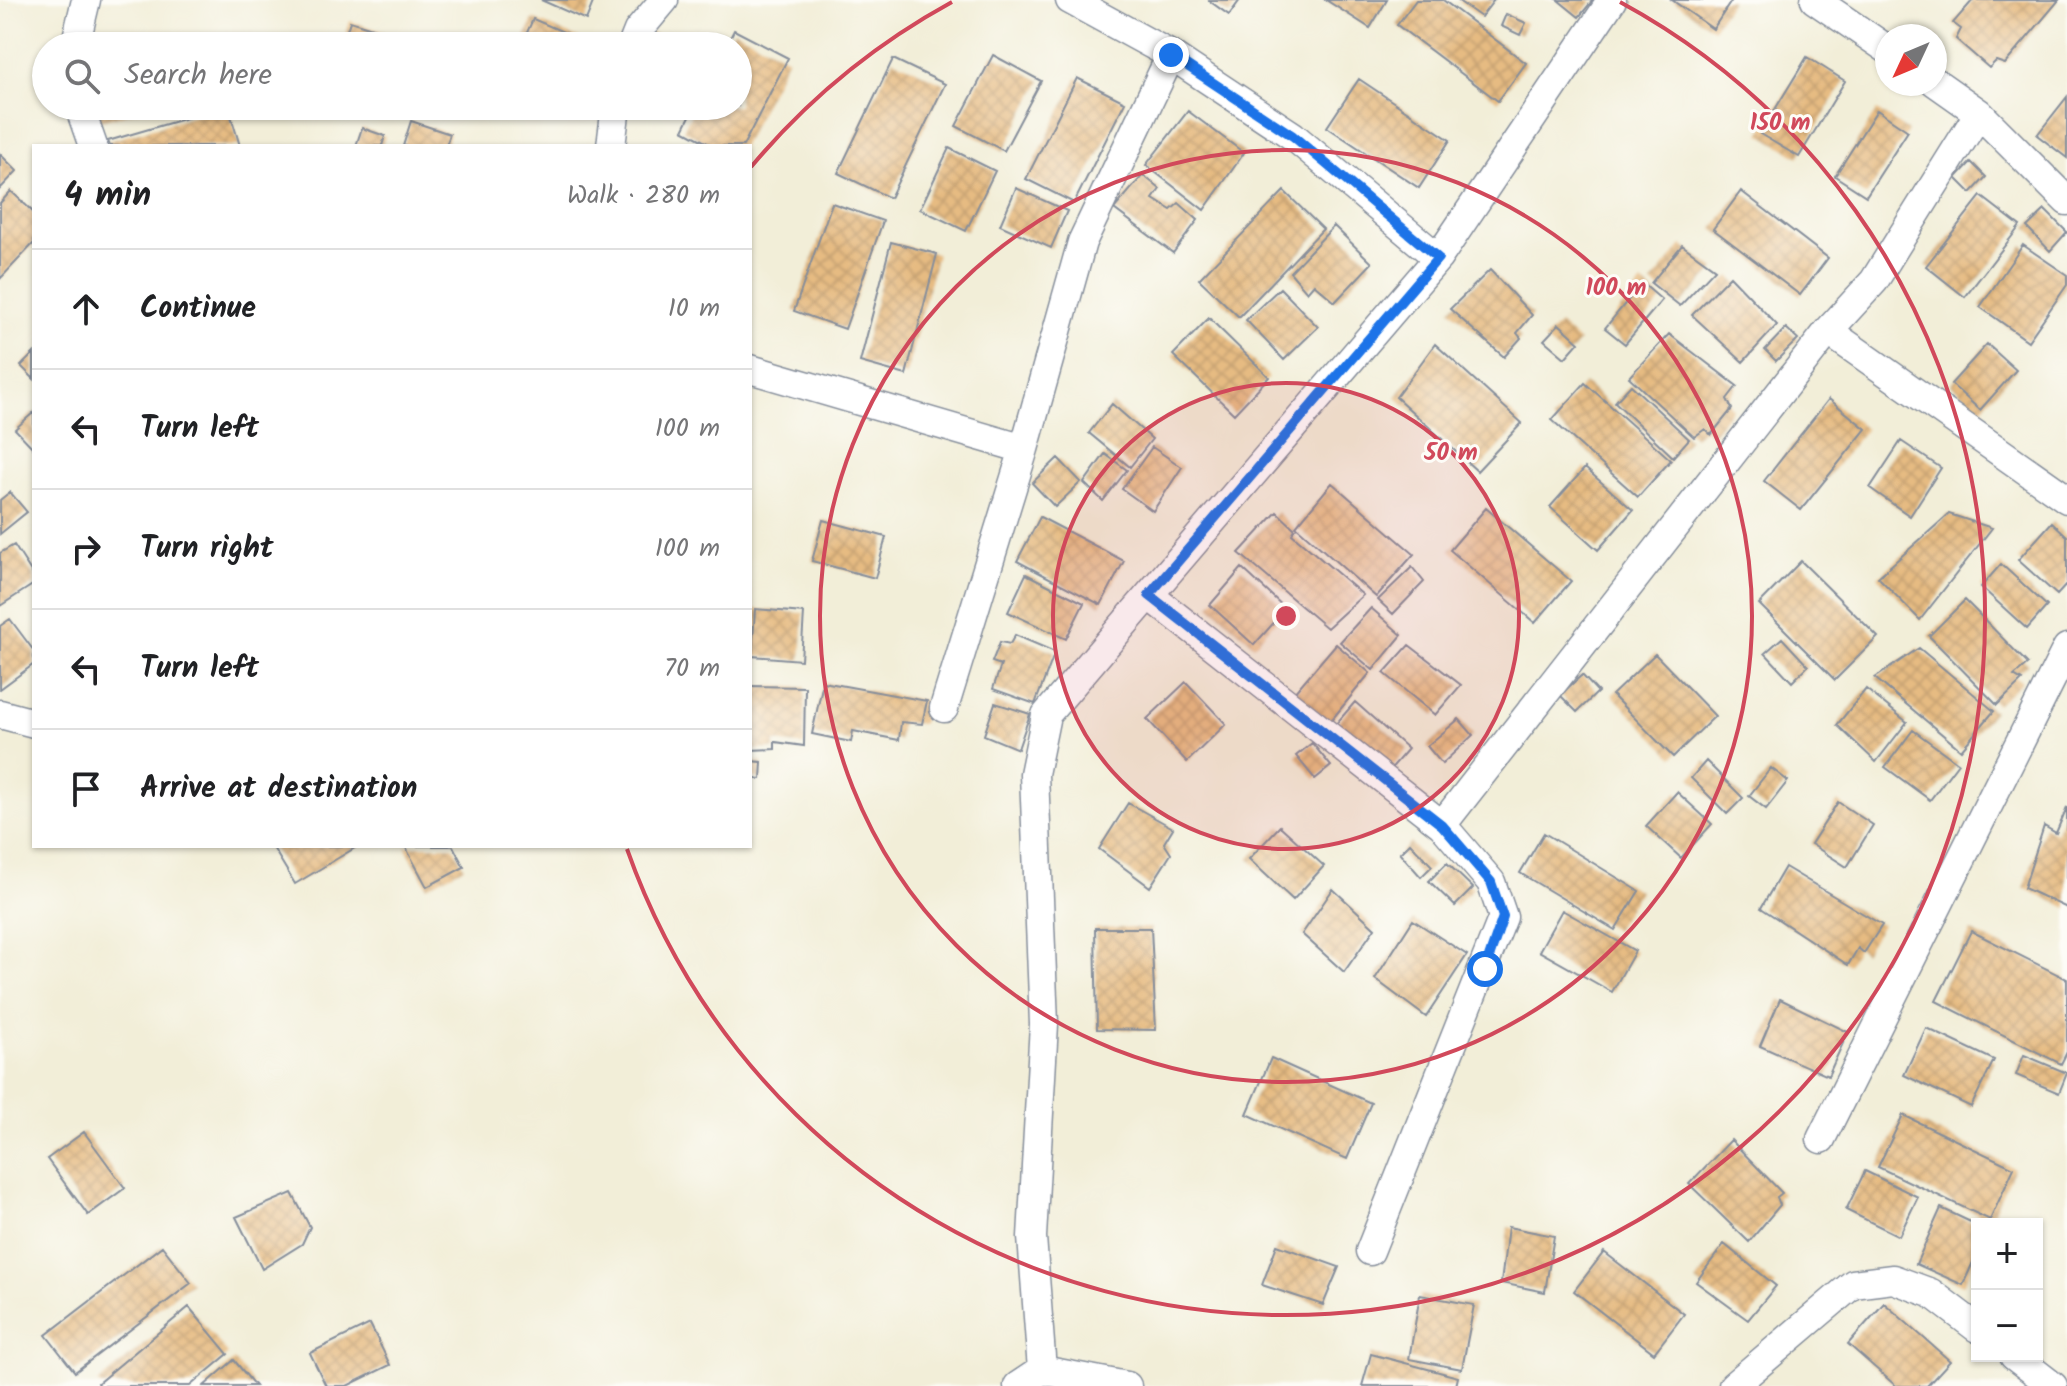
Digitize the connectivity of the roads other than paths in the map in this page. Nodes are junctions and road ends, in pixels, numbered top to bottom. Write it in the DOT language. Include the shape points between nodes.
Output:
graph roads {
  1 [pos="86,0"];
  2 [pos="664,0"];
  3 [pos="1070,0"];
  4 [pos="1612,0"];
  5 [pos="1815,0"];
  6 [pos="78,32"];
  7 [pos="638,32"];
  8 [pos="1875,41"];
  9 [pos="1171,55"];
  10 [pos="1947,90"];
  11 [pos="1979,113"];
  12 [pos="84,120"];
  13 [pos="614,120"];
  14 [pos="92,144"];
  15 [pos="611,144"];
  16 [pos="2067,201"];
  17 [pos="1438,258"];
  18 [pos="1828,331"];
  19 [pos="752,370"];
  20 [pos="1024,449"];
  21 [pos="2067,499"];
  22 [pos="1149,595"];
  23 [pos="2067,648"];
  24 [pos="944,708"];
  25 [pos="0,714"];
  26 [pos="32,722"];
  27 [pos="1442,825"];
  28 [pos="1821,1139"];
  29 [pos="1370,1251"];
  30 [pos="1971,1323"];
  31 [pos="2022,1362"];
  32 [pos="1042,1370"];
  33 [pos="1018,1386"];
  34 [pos="1127,1386"];
  35 [pos="1733,1386"];
  36 [pos="2053,1386"];
  1 -- 6 [label="street"];
  2 -- 7 [label="street"];
  3 -- 9 [label="street"];
  4 -- 17 [label="street"];
  5 -- 8 [label="street"];
  9 -- 17 [label="street" via="1293,136"];
  9 -- 20 [label="street" via="1082,242"];
  10 -- 11 [label="street"];
  11 -- 16 [label="street"];
  11 -- 18 [label="street" via="1874,281"];
  12 -- 14 [label="street"];
  13 -- 15 [label="street"];
  17 -- 22 [label="street"];
  18 -- 21 [label="street"];
  18 -- 27 [label="street"];
  19 -- 20 [label="street"];
  20 -- 24 [label="street"];
  22 -- 27 [label="street"];
  22 -- 32 [label="street" via="1046,715 1034,774 1044,1024 1032,1237"];
  23 -- 28 [label="street"];
  25 -- 26 [label="street"];
  27 -- 29 [label="street" via="1491,882 1503,917"];
  30 -- 35 [label="street" via="1931,1293 1893,1279 1853,1284"];
  31 -- 36 [label="street"];
  32 -- 33 [label="street"];
  32 -- 34 [label="street"];
}
